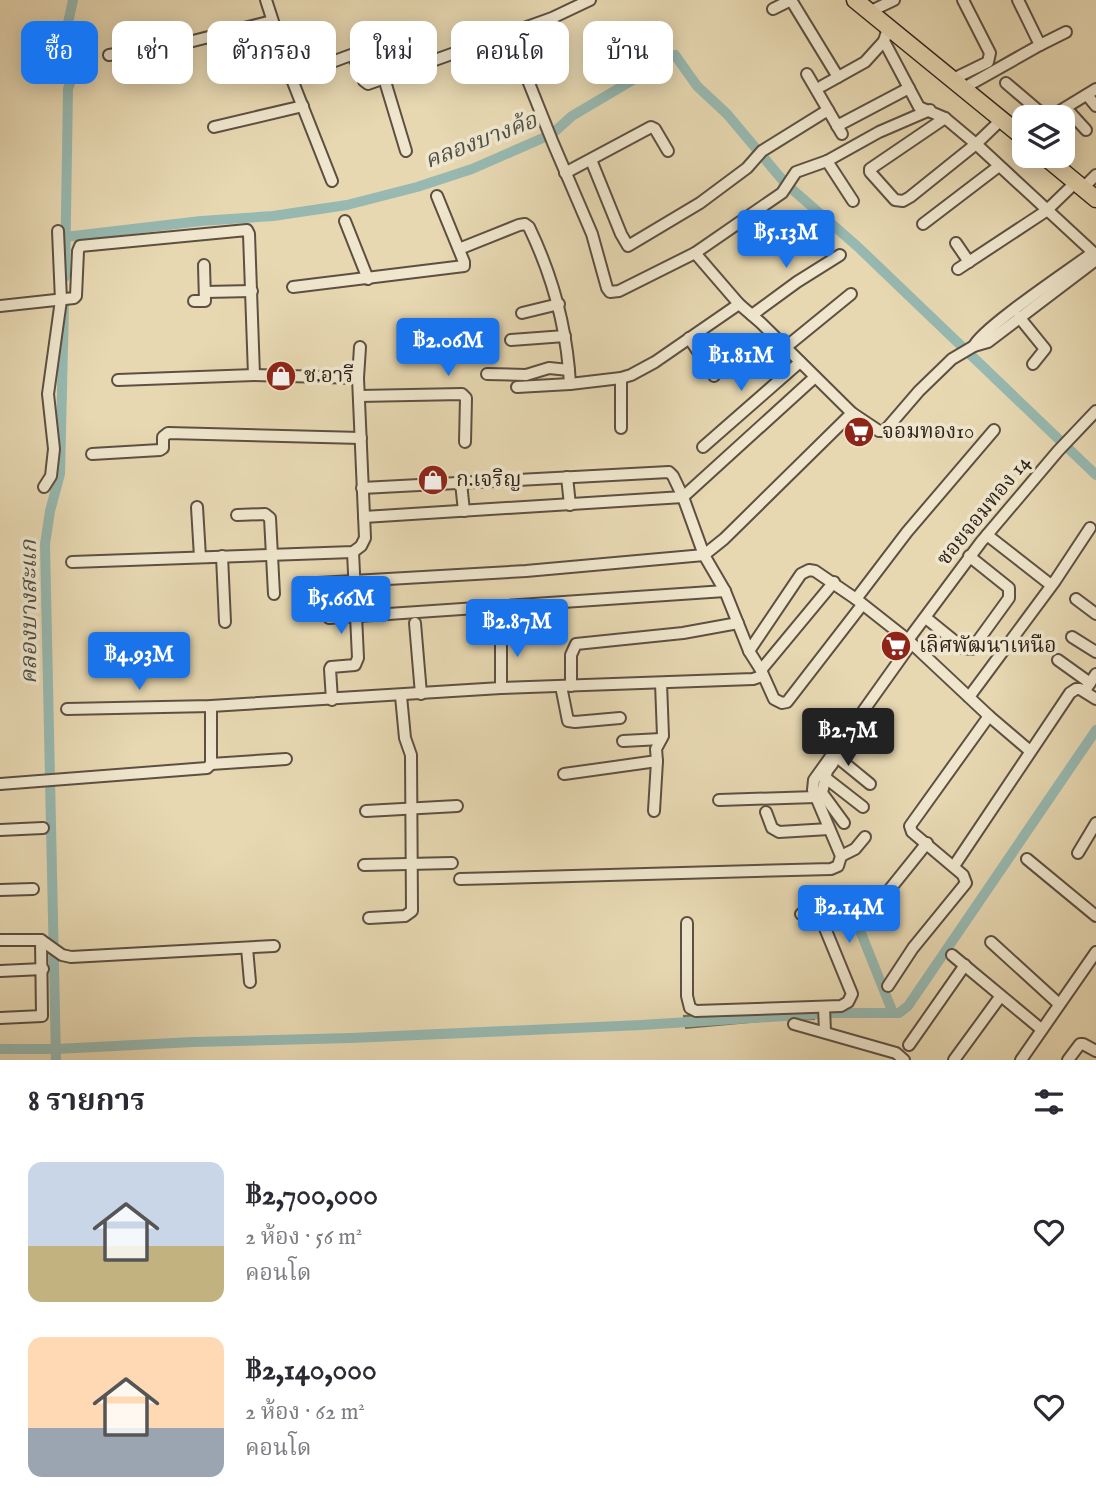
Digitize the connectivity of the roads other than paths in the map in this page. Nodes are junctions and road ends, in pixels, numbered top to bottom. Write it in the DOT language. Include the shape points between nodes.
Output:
graph roads {
  1 [pos="265,0"];
  2 [pos="590,0"];
  3 [pos="791,0"];
  4 [pos="894,0"];
  5 [pos="963,0"];
  6 [pos="1018,0"];
  7 [pos="860,4"];
  8 [pos="774,9"];
  9 [pos="272,21"];
  10 [pos="543,21"];
  11 [pos="1066,32"];
  12 [pos="886,35"];
  13 [pos="207,37"];
  14 [pos="1040,45"];
  15 [pos="109,55"];
  16 [pos="807,74"];
  17 [pos="838,77"];
  18 [pos="1006,83"];
  19 [pos="294,84"];
  20 [pos="386,84"];
  21 [pos="529,84"];
  22 [pos="956,84"];
  23 [pos="822,86"];
  24 [pos="909,88"];
  25 [pos="1091,92"];
  26 [pos="1033,105"];
  27 [pos="1071,105"];
  28 [pos="303,106"];
  29 [pos="1096,106"];
  30 [pos="828,110"];
  31 [pos="930,110"];
  32 [pos="945,118"];
  33 [pos="1075,118"];
  34 [pos="1000,120"];
  35 [pos="214,127"];
  36 [pos="1012,128"];
  37 [pos="1086,130"];
  38 [pos="976,144"];
  39 [pos="406,150"];
  40 [pos="668,151"];
  41 [pos="590,160"];
  42 [pos="827,161"];
  43 [pos="999,166"];
  44 [pos="1058,168"];
  45 [pos="565,173"];
  46 [pos="1096,175"];
  47 [pos="332,181"];
  48 [pos="1079,185"];
  49 [pos="437,196"];
  50 [pos="1096,199"];
  51 [pos="853,201"];
  52 [pos="1046,211"];
  53 [pos="345,221"];
  54 [pos="923,224"];
  55 [pos="58,231"];
  56 [pos="956,243"];
  57 [pos="459,249"];
  58 [pos="695,253"];
  59 [pos="1095,254"];
  60 [pos="840,255"];
  61 [pos="968,262"];
  62 [pos="204,265"];
  63 [pos="958,269"];
  64 [pos="368,279"];
  65 [pos="293,287"];
  66 [pos="252,290"];
  67 [pos="205,292"];
  68 [pos="851,293"];
  69 [pos="66,300"];
  70 [pos="194,302"];
  71 [pos="559,304"];
  72 [pos="739,304"];
  73 [pos="0,306"];
  74 [pos="522,313"];
  75 [pos="752,315"];
  76 [pos="1019,317"];
  77 [pos="565,336"];
  78 [pos="689,338"];
  79 [pos="511,340"];
  80 [pos="360,347"];
  81 [pos="786,347"];
  82 [pos="971,348"];
  83 [pos="800,362"];
  84 [pos="1033,364"];
  85 [pos="487,374"];
  86 [pos="254,375"];
  87 [pos="714,376"];
  88 [pos="570,377"];
  89 [pos="815,377"];
  90 [pos="358,378"];
  91 [pos="621,378"];
  92 [pos="118,380"];
  93 [pos="517,387"];
  94 [pos="359,396"];
  95 [pos="1096,411"];
  96 [pos="852,413"];
  97 [pos="621,428"];
  98 [pos="994,430"];
  99 [pos="361,438"];
  100 [pos="466,442"];
  101 [pos="703,447"];
  102 [pos="92,454"];
  103 [pos="567,477"];
  104 [pos="461,483"];
  105 [pos="44,487"];
  106 [pos="362,488"];
  107 [pos="683,497"];
  108 [pos="570,505"];
  109 [pos="197,507"];
  110 [pos="464,511"];
  111 [pos="237,515"];
  112 [pos="364,517"];
  113 [pos="1090,528"];
  114 [pos="986,535"];
  115 [pos="353,552"];
  116 [pos="273,555"];
  117 [pos="704,555"];
  118 [pos="222,556"];
  119 [pos="969,556"];
  120 [pos="200,557"];
  121 [pos="72,562"];
  122 [pos="353,581"];
  123 [pos="834,582"];
  124 [pos="318,583"];
  125 [pos="1051,585"];
  126 [pos="725,591"];
  127 [pos="274,594"];
  128 [pos="1076,599"];
  129 [pos="859,602"];
  130 [pos="355,614"];
  131 [pos="1096,614"];
  132 [pos="329,618"];
  133 [pos="926,618"];
  134 [pos="225,622"];
  135 [pos="415,623"];
  136 [pos="738,623"];
  137 [pos="501,630"];
  138 [pos="1072,637"];
  139 [pos="910,642"];
  140 [pos="749,651"];
  141 [pos="1096,652"];
  142 [pos="1058,660"];
  143 [pos="762,673"];
  144 [pos="661,683"];
  145 [pos="1090,683"];
  146 [pos="566,686"];
  147 [pos="501,688"];
  148 [pos="421,694"];
  149 [pos="401,696"];
  150 [pos="969,697"];
  151 [pos="1096,699"];
  152 [pos="332,700"];
  153 [pos="211,706"];
  154 [pos="66,709"];
  155 [pos="989,716"];
  156 [pos="620,718"];
  157 [pos="661,739"];
  158 [pos="623,741"];
  159 [pos="839,744"];
  160 [pos="1030,751"];
  161 [pos="837,757"];
  162 [pos="286,759"];
  163 [pos="657,761"];
  164 [pos="211,764"];
  165 [pos="564,774"];
  166 [pos="827,779"];
  167 [pos="0,784"];
  168 [pos="870,784"];
  169 [pos="816,797"];
  170 [pos="719,800"];
  171 [pos="457,806"];
  172 [pos="863,807"];
  173 [pos="413,810"];
  174 [pos="366,811"];
  175 [pos="654,811"];
  176 [pos="766,812"];
  177 [pos="845,823"];
  178 [pos="1096,823"];
  179 [pos="43,828"];
  180 [pos="829,829"];
  181 [pos="0,830"];
  182 [pos="865,837"];
  183 [pos="927,843"];
  184 [pos="1077,853"];
  185 [pos="841,856"];
  186 [pos="1027,859"];
  187 [pos="412,863"];
  188 [pos="452,863"];
  189 [pos="364,865"];
  190 [pos="954,866"];
  191 [pos="460,879"];
  192 [pos="33,889"];
  193 [pos="0,890"];
  194 [pos="882,899"];
  195 [pos="801,914"];
  196 [pos="1096,916"];
  197 [pos="369,918"];
  198 [pos="687,923"];
  199 [pos="0,940"];
  200 [pos="44,941"];
  201 [pos="991,942"];
  202 [pos="274,946"];
  203 [pos="247,948"];
  204 [pos="1096,952"];
  205 [pos="952,955"];
  206 [pos="965,965"];
  207 [pos="43,969"];
  208 [pos="0,971"];
  209 [pos="250,982"];
  210 [pos="888,986"];
  211 [pos="1000,997"];
  212 [pos="1059,1003"];
  213 [pos="824,1007"];
  214 [pos="0,1018"];
  215 [pos="794,1024"];
  216 [pos="1041,1029"];
  217 [pos="825,1032"];
  218 [pos="909,1045"];
  219 [pos="1094,1047"];
  220 [pos="904,1059"];
  221 [pos="954,1060"];
  222 [pos="1021,1060"];
  223 [pos="1068,1060"];
  1 -- 9 [label="street"];
  2 -- 10 [label="street"];
  3 -- 8 [label="street"];
  3 -- 17 [label="street"];
  4 -- 7 [label="street"];
  5 -- 22 [label="street" via="990,58"];
  6 -- 14 [label="street"];
  7 -- 12 [label="main road"];
  11 -- 14 [label="street"];
  12 -- 17 [label="street" via="865,62"];
  12 -- 22 [label="main road"];
  12 -- 24 [label="street"];
  13 -- 15 [label="street"];
  14 -- 22 [label="street"];
  16 -- 30 [label="street"];
  17 -- 23 [label="street"];
  18 -- 26 [label="street"];
  19 -- 28 [label="street"];
  20 -- 39 [label="street"];
  21 -- 45 [label="street"];
  22 -- 34 [label="main road"];
  24 -- 30 [label="street" via="839,130"];
  24 -- 31 [label="street" via="917,104"];
  25 -- 27 [label="street"];
  25 -- 29 [label="street"];
  28 -- 35 [label="street"];
  28 -- 47 [label="street"];
  30 -- 41 [label="street" via="759,153 747,169 700,203 628,246"];
  31 -- 32 [label="street"];
  31 -- 42 [label="street"];
  32 -- 38 [label="street"];
  32 -- 38 [label="street" via="874,165 870,172 895,200 903,201"];
  33 -- 37 [label="street"];
  34 -- 36 [label="main road"];
  34 -- 38 [label="street"];
  38 -- 43 [label="street"];
  40 -- 41 [label="street" via="652,127"];
  41 -- 45 [label="street"];
  42 -- 51 [label="street"];
  42 -- 58 [label="street" via="796,172 782,193"];
  43 -- 52 [label="street"];
  43 -- 54 [label="street"];
  44 -- 48 [label="main road"];
  45 -- 58 [label="street" via="592,234 610,292 619,292"];
  46 -- 48 [label="street"];
  48 -- 50 [label="main road"];
  48 -- 52 [label="street"];
  49 -- 57 [label="street"];
  52 -- 59 [label="street"];
  52 -- 61 [label="street"];
  53 -- 64 [label="street"];
  55 -- 69 [label="street"];
  56 -- 61 [label="street"];
  57 -- 64 [label="street" via="464,266"];
  57 -- 71 [label="street" via="525,224 540,250"];
  58 -- 72 [label="street"];
  59 -- 76 [label="street"];
  59 -- 82 [label="street" via="999,322"];
  60 -- 75 [label="street"];
  61 -- 63 [label="street"];
  62 -- 67 [label="street"];
  64 -- 65 [label="street"];
  66 -- 67 [label="street"];
  66 -- 69 [label="street" via="249,234 243,230 80,246 76,296"];
  66 -- 86 [label="street"];
  67 -- 70 [label="street" via="204,302"];
  68 -- 81 [label="street"];
  69 -- 73 [label="street"];
  69 -- 105 [label="street" via="48,394 54,449 51,476"];
  71 -- 74 [label="street"];
  71 -- 77 [label="street"];
  72 -- 75 [label="street"];
  72 -- 78 [label="street"];
  75 -- 81 [label="street"];
  76 -- 82 [label="street" via="989,342"];
  76 -- 84 [label="street" via="1045,349"];
  77 -- 79 [label="street"];
  77 -- 88 [label="street"];
  78 -- 87 [label="street"];
  78 -- 91 [label="street"];
  80 -- 90 [label="street"];
  81 -- 83 [label="street"];
  82 -- 96 [label="street" via="952,359 884,431 873,429"];
  83 -- 89 [label="street"];
  83 -- 101 [label="street"];
  85 -- 88 [label="street" via="526,375 549,368"];
  86 -- 90 [label="street"];
  86 -- 92 [label="street"];
  88 -- 91 [label="street"];
  88 -- 93 [label="street"];
  89 -- 96 [label="street"];
  89 -- 107 [label="street"];
  90 -- 94 [label="street"];
  91 -- 97 [label="street"];
  94 -- 99 [label="street"];
  94 -- 100 [label="street" via="463,394"];
  95 -- 114 [label="street, ซอยจอมทอง 14"];
  96 -- 117 [label="street"];
  98 -- 129 [label="street" via="907,532"];
  99 -- 102 [label="street" via="167,433 160,450"];
  99 -- 106 [label="street"];
  103 -- 104 [label="street"];
  103 -- 107 [label="street" via="669,472"];
  103 -- 108 [label="street"];
  104 -- 106 [label="street"];
  104 -- 110 [label="street"];
  106 -- 112 [label="street"];
  107 -- 108 [label="street"];
  107 -- 117 [label="street"];
  108 -- 110 [label="street"];
  109 -- 120 [label="street"];
  110 -- 112 [label="street"];
  111 -- 116 [label="street" via="269,515"];
  112 -- 115 [label="street" via="365,538"];
  113 -- 125 [label="street"];
  114 -- 119 [label="street, ซอยจอมทอง 14"];
  114 -- 125 [label="street"];
  115 -- 116 [label="street"];
  115 -- 122 [label="street"];
  116 -- 118 [label="street"];
  116 -- 127 [label="street"];
  117 -- 122 [label="street"];
  117 -- 126 [label="street"];
  118 -- 120 [label="street"];
  118 -- 134 [label="street"];
  119 -- 133 [label="street, ซอยจอมทอง 14"];
  119 -- 133 [label="street" via="1009,589 1003,608 976,645 967,650"];
  120 -- 121 [label="street"];
  122 -- 124 [label="street"];
  122 -- 130 [label="street"];
  123 -- 129 [label="street"];
  123 -- 140 [label="street" via="815,571 801,574"];
  123 -- 143 [label="street"];
  125 -- 150 [label="street"];
  126 -- 130 [label="street"];
  126 -- 136 [label="street"];
  128 -- 131 [label="street"];
  129 -- 139 [label="street"];
  129 -- 143 [label="street" via="787,702 774,699"];
  130 -- 132 [label="street"];
  130 -- 152 [label="street" via="357,662 331,667"];
  133 -- 139 [label="street, ซอยจอมทอง 14"];
  135 -- 148 [label="street"];
  136 -- 140 [label="street"];
  136 -- 146 [label="street" via="576,644"];
  137 -- 147 [label="street"];
  138 -- 141 [label="street"];
  139 -- 150 [label="street"];
  139 -- 159 [label="street, ซอยจอมทอง 14"];
  140 -- 143 [label="street"];
  142 -- 145 [label="street"];
  143 -- 144 [label="street" via="753,679"];
  144 -- 146 [label="street"];
  144 -- 157 [label="street"];
  145 -- 151 [label="street"];
  145 -- 160 [label="street" via="1070,693"];
  146 -- 147 [label="street"];
  146 -- 156 [label="street" via="568,721"];
  147 -- 148 [label="street"];
  148 -- 149 [label="street"];
  149 -- 152 [label="street"];
  149 -- 173 [label="street" via="411,755"];
  150 -- 155 [label="street"];
  152 -- 153 [label="street"];
  153 -- 154 [label="street"];
  153 -- 164 [label="street"];
  155 -- 160 [label="street"];
  155 -- 183 [label="street" via="909,825"];
  157 -- 158 [label="street"];
  157 -- 163 [label="street"];
  159 -- 161 [label="street"];
  159 -- 169 [label="street, ซอยจอมทอง 14" via="814,780"];
  160 -- 190 [label="street"];
  161 -- 166 [label="street"];
  161 -- 168 [label="street"];
  162 -- 164 [label="street"];
  163 -- 165 [label="street"];
  163 -- 175 [label="street"];
  164 -- 167 [label="street" via="203,769"];
  166 -- 172 [label="street"];
  166 -- 177 [label="street" via="822,793"];
  169 -- 170 [label="street"];
  169 -- 180 [label="street"];
  171 -- 173 [label="street"];
  173 -- 174 [label="street"];
  173 -- 187 [label="street"];
  176 -- 180 [label="street" via="772,828 779,832"];
  178 -- 184 [label="street"];
  179 -- 181 [label="street"];
  180 -- 185 [label="street"];
  182 -- 185 [label="street"];
  183 -- 190 [label="street"];
  183 -- 194 [label="street"];
  185 -- 191 [label="street" via="838,866 831,869"];
  186 -- 196 [label="street"];
  187 -- 188 [label="street"];
  187 -- 189 [label="street"];
  187 -- 197 [label="street" via="411,913"];
  190 -- 210 [label="street" via="966,883"];
  192 -- 193 [label="street"];
  195 -- 213 [label="street" via="820,916 852,994 841,1006"];
  198 -- 213 [label="street" via="690,1008"];
  199 -- 200 [label="street"];
  200 -- 203 [label="street" via="71,957"];
  200 -- 207 [label="street"];
  201 -- 212 [label="street"];
  202 -- 203 [label="street"];
  203 -- 209 [label="street"];
  204 -- 212 [label="street"];
  205 -- 206 [label="street"];
  206 -- 211 [label="street"];
  206 -- 218 [label="street"];
  207 -- 208 [label="street"];
  207 -- 214 [label="street" via="42,1016"];
  211 -- 216 [label="street"];
  211 -- 221 [label="street"];
  212 -- 216 [label="street"];
  213 -- 217 [label="street"];
  215 -- 217 [label="street"];
  216 -- 222 [label="street"];
  217 -- 220 [label="street"];
  219 -- 223 [label="street" via="1080,1044"];
}
